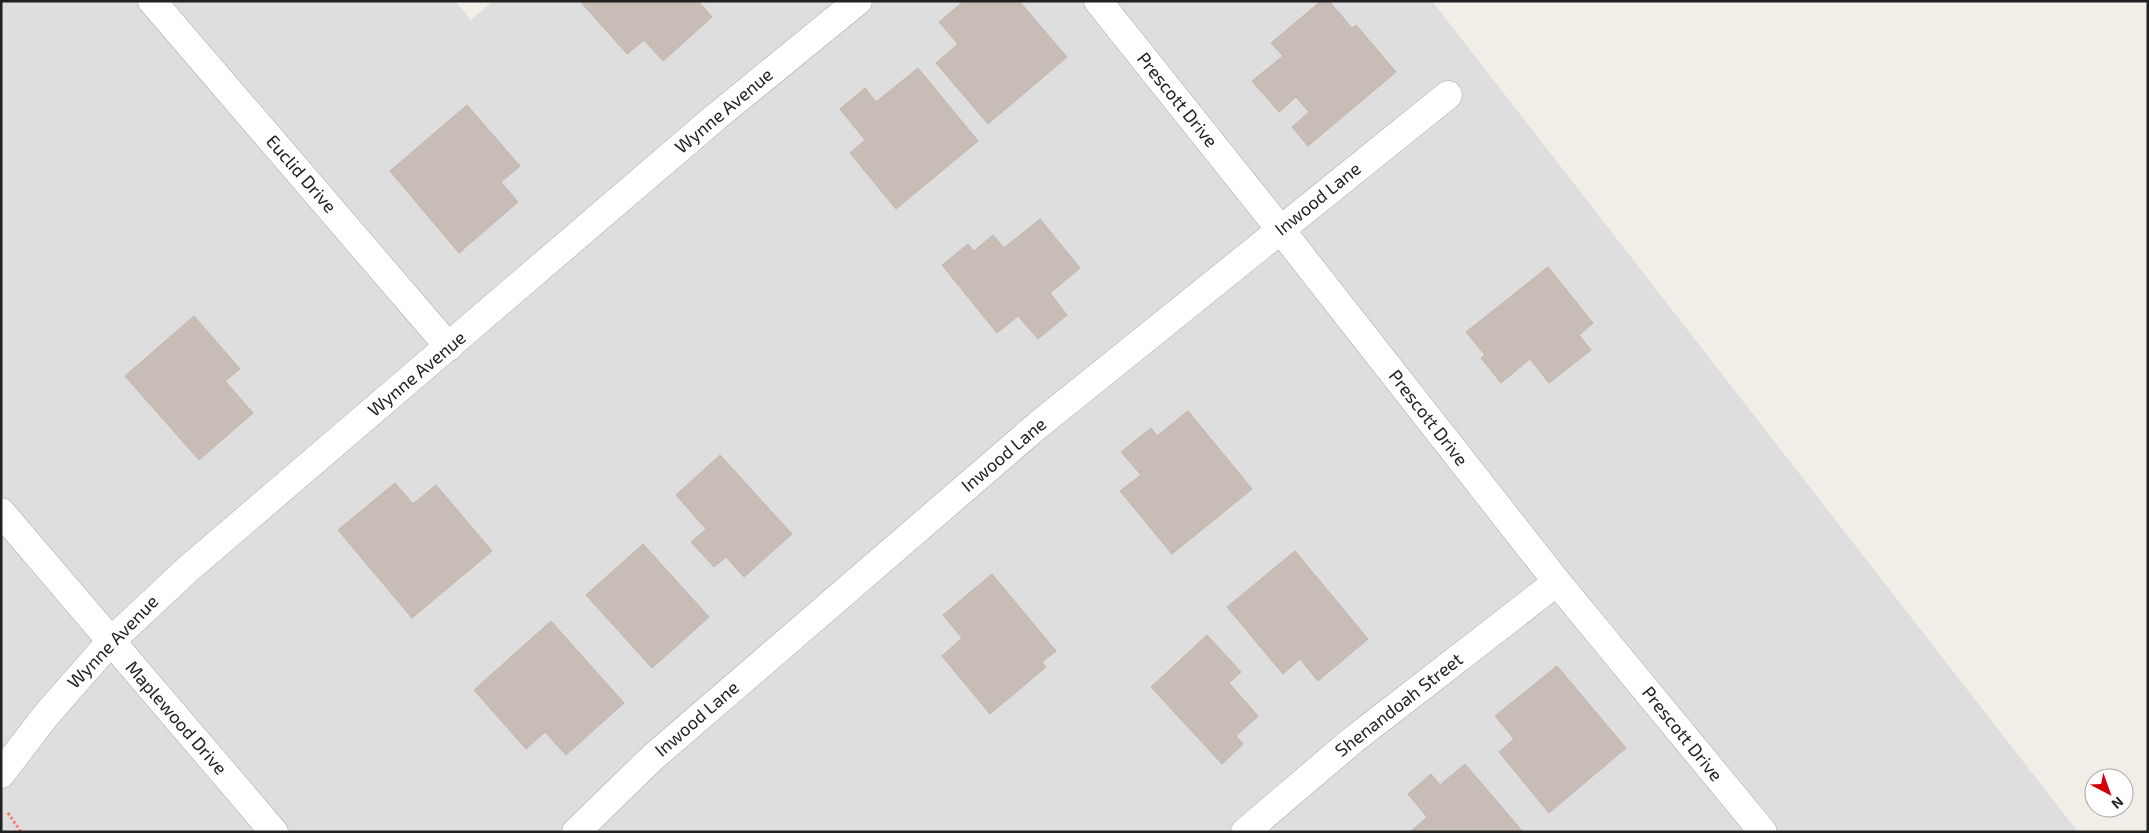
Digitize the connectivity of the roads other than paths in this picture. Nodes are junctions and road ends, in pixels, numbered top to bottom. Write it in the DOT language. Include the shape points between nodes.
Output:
graph roads {
  1 [pos="152,1"];
  2 [pos="858,1"];
  3 [pos="1098,1"];
  4 [pos="1448,95"];
  5 [pos="1280,229"];
  6 [pos="449,347"];
  7 [pos="1,512"];
  8 [pos="1557,582"];
  9 [pos="111,641"];
  10 [pos="1,774"];
  11 [pos="274,832"];
  12 [pos="576,832"];
  13 [pos="1245,832"];
  14 [pos="1763,832"];
  1 -- 6 [label="street, Euclid Drive"];
  2 -- 6 [label="street, Wynne Avenue" via="717,116"];
  3 -- 5 [label="street, Prescott Drive"];
  4 -- 5 [label="street, Inwood Lane"];
  5 -- 8 [label="street, Prescott Drive"];
  5 -- 12 [label="street, Inwood Lane" via="1037,426 652,758"];
  6 -- 9 [label="street, Wynne Avenue" via="240,522"];
  7 -- 9 [label="street, Maplewood Drive"];
  8 -- 13 [label="street, Shenandoah Street" via="1353,740"];
  8 -- 14 [label="street, Prescott Drive"];
  9 -- 10 [label="street, Wynne Avenue" via="47,714"];
  9 -- 11 [label="street, Maplewood Drive"];
}
